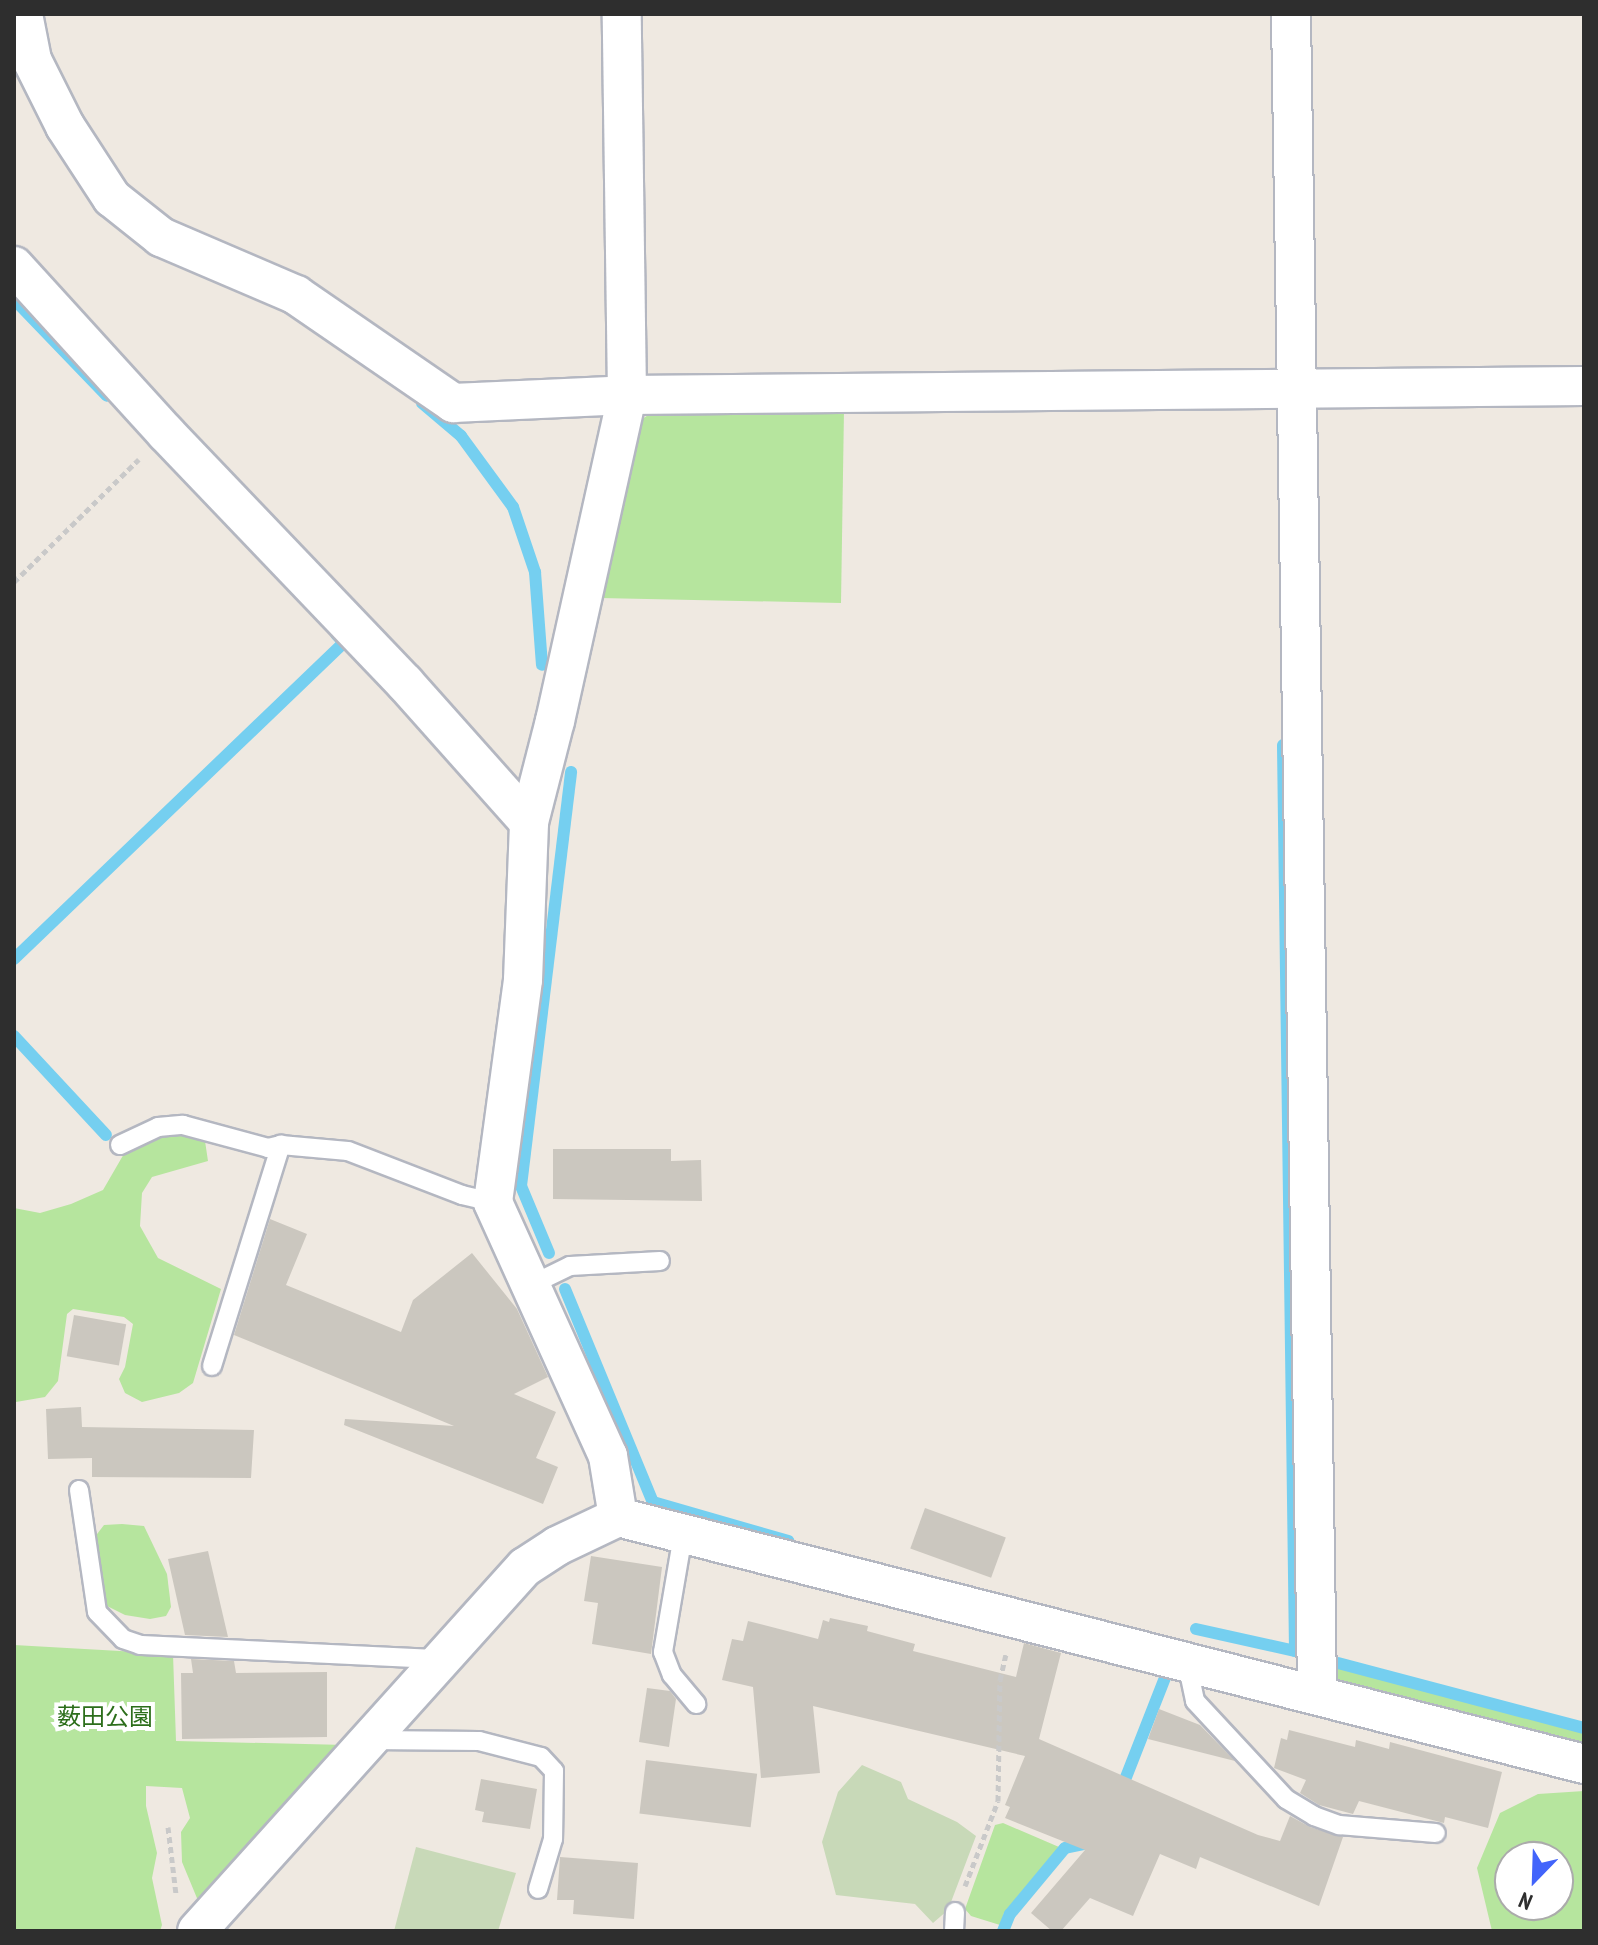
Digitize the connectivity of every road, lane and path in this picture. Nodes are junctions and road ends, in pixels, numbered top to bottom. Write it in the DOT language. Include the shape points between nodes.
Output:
graph roads {
  1 [pos="23,14"];
  2 [pos="622,14"];
  3 [pos="1291,14"];
  4 [pos="14,266"];
  5 [pos="1584,386"];
  6 [pos="1295,388"];
  7 [pos="627,395"];
  8 [pos="166,433"];
  9 [pos="14,582"];
  10 [pos="529,822"];
  11 [pos="120,1145"];
  12 [pos="281,1145"];
  13 [pos="493,1202"];
  14 [pos="660,1261"];
  15 [pos="531,1285"];
  16 [pos="212,1366"];
  17 [pos="79,1490"];
  18 [pos="618,1517"];
  19 [pos="683,1535"];
  20 [pos="1014,1619"];
  21 [pos="442,1659"];
  22 [pos="1187,1663"];
  23 [pos="1317,1693"];
  24 [pos="696,1704"];
  25 [pos="367,1740"];
  26 [pos="1584,1764"];
  27 [pos="168,1827"];
  28 [pos="1436,1833"];
  29 [pos="538,1889"];
  30 [pos="955,1912"];
  31 [pos="186,1916"];
  32 [pos="954,1931"];
  1 -- 7 [label="street" via="32,60 65,126 112,198 161,237 296,295 453,403"];
  2 -- 7 [label="street"];
  3 -- 6 [label="street"];
  4 -- 8 [label="street"];
  5 -- 6 [label="street"];
  6 -- 7 [label="street"];
  6 -- 23 [label="street"];
  7 -- 10 [label="street"];
  8 -- 9 [label="path"];
  8 -- 10 [label="street" via="405,683"];
  10 -- 13 [label="street" via="523,980"];
  11 -- 12 [label="lane" via="158,1127 183,1125 268,1148"];
  12 -- 13 [label="lane" via="348,1151"];
  12 -- 16 [label="lane"];
  13 -- 15 [label="street"];
  14 -- 15 [label="lane" via="570,1266"];
  15 -- 18 [label="street" via="608,1456"];
  17 -- 21 [label="lane" via="97,1612 123,1639 140,1645"];
  18 -- 19 [label="street"];
  18 -- 21 [label="street" via="525,1567"];
  19 -- 20 [label="street"];
  19 -- 24 [label="lane" via="663,1652 672,1675"];
  20 -- 22 [label="street"];
  20 -- 30 [label="path" via="1000,1680 998,1801"];
  21 -- 25 [label="street"];
  22 -- 23 [label="street"];
  22 -- 28 [label="lane" via="1195,1701 1286,1799 1339,1825"];
  23 -- 26 [label="street"];
  25 -- 29 [label="lane" via="479,1741 541,1757 554,1771 553,1839"];
  25 -- 31 [label="street"];
  27 -- 31 [label="path"];
  30 -- 32 [label="lane"];
}
